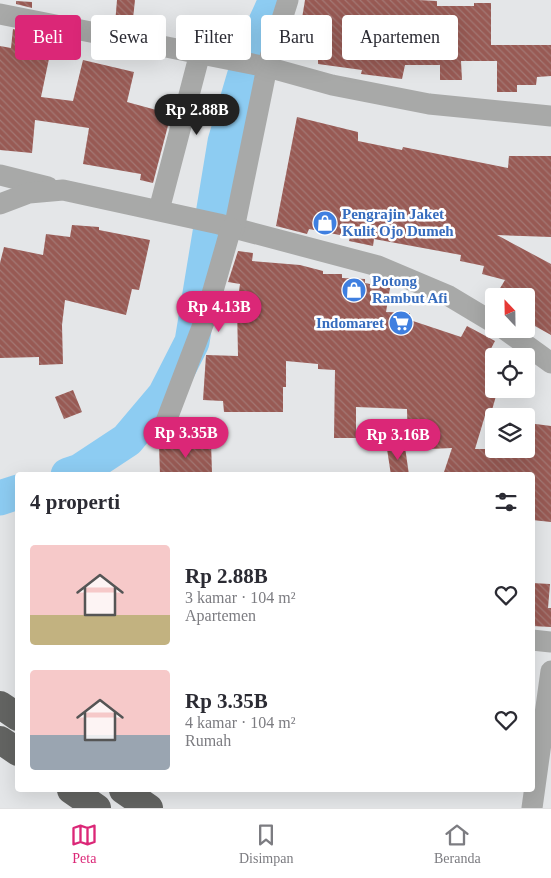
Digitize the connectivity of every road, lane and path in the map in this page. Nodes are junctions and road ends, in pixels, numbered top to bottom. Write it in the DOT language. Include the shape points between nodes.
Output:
graph roads {
  1 [pos="288,0"];
  2 [pos="0,14"];
  3 [pos="176,48"];
  4 [pos="203,60"];
  5 [pos="234,60"];
  6 [pos="263,66"];
  7 [pos="551,116"];
  8 [pos="0,175"];
  9 [pos="64,190"];
  10 [pos="1,205"];
  11 [pos="162,211"];
  12 [pos="228,227"];
  13 [pos="485,317"];
  14 [pos="516,338"];
  15 [pos="551,363"];
  16 [pos="165,424"];
  17 [pos="535,640"];
  18 [pos="551,642"];
  19 [pos="551,671"];
  20 [pos="0,705"];
  21 [pos="15,715"];
  22 [pos="0,740"];
  23 [pos="15,750"];
  24 [pos="535,786"];
  25 [pos="75,792"];
  26 [pos="126,792"];
  27 [pos="534,792"];
  28 [pos="97,808"];
  29 [pos="149,808"];
  30 [pos="532,808"];
  1 -- 6 [label="street"];
  2 -- 3 [label="street"];
  4 -- 11 [label="street"];
  5 -- 6 [label="street"];
  6 -- 7 [label="street" via="332,85 429,104"];
  6 -- 12 [label="street"];
  8 -- 9 [label="street"];
  9 -- 10 [label="street" via="29,193"];
  9 -- 11 [label="street"];
  11 -- 12 [label="street"];
  12 -- 13 [label="street" via="378,266 449,296"];
  12 -- 16 [label="street" via="204,322"];
  14 -- 15 [label="street"];
  17 -- 18 [label="street"];
  19 -- 24 [label="street"];
  20 -- 21 [label="highway"];
  22 -- 23 [label="highway"];
  25 -- 28 [label="highway"];
  26 -- 29 [label="highway"];
  27 -- 30 [label="street"];
}
